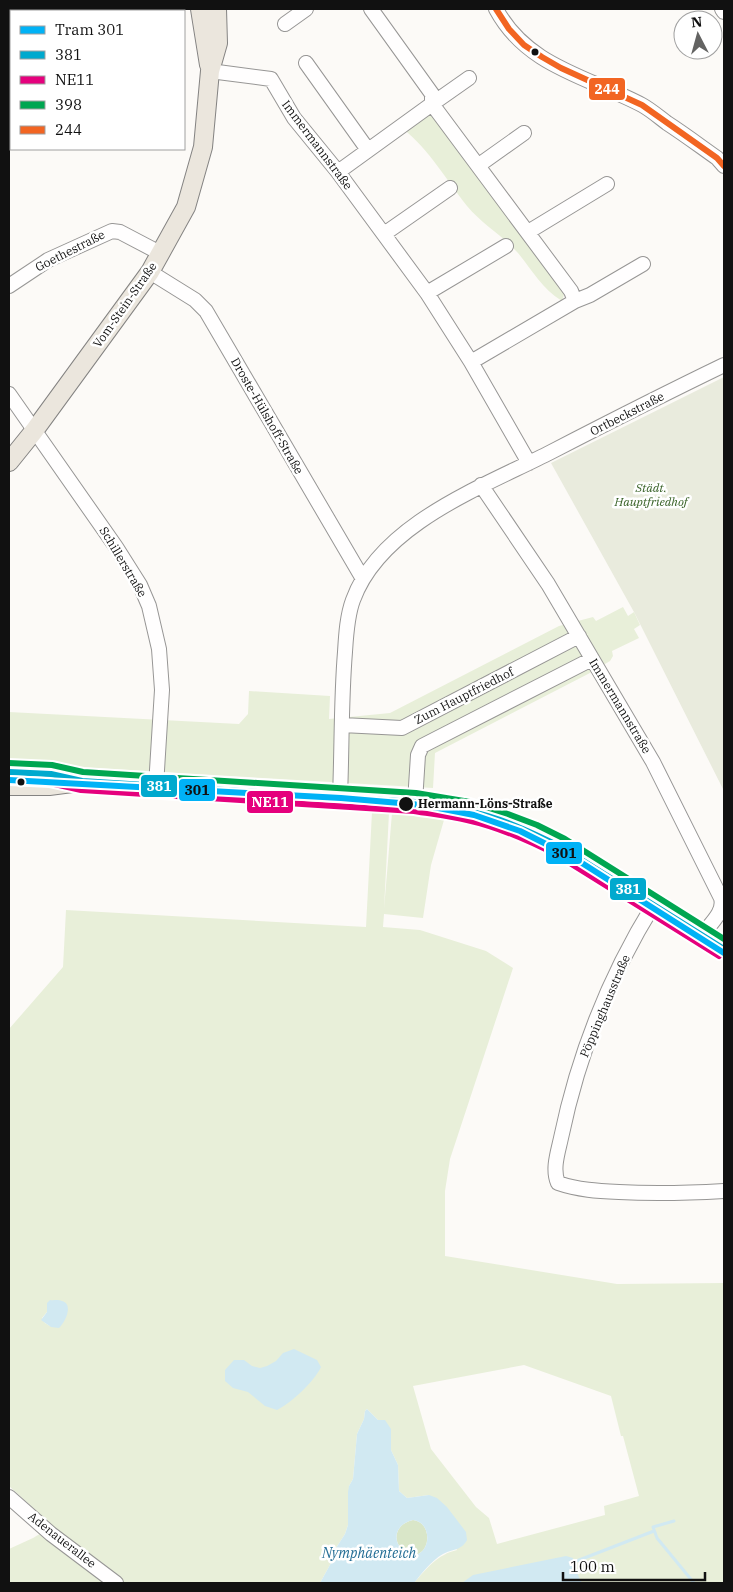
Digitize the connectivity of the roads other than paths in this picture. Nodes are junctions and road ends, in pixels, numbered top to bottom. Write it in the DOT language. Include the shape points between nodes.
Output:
graph roads {
  1 [pos="200,9"];
  2 [pos="217,9"];
  3 [pos="306,9"];
  4 [pos="371,9"];
  5 [pos="496,9"];
  6 [pos="722,9"];
  7 [pos="724,12"];
  8 [pos="285,24"];
  9 [pos="306,63"];
  10 [pos="210,71"];
  11 [pos="469,78"];
  12 [pos="432,104"];
  13 [pos="524,133"];
  14 [pos="368,150"];
  15 [pos="722,159"];
  16 [pos="479,165"];
  17 [pos="338,172"];
  18 [pos="607,184"];
  19 [pos="450,188"];
  20 [pos="528,232"];
  21 [pos="384,234"];
  22 [pos="506,246"];
  23 [pos="160,253"];
  24 [pos="643,264"];
  25 [pos="150,272"];
  26 [pos="9,286"];
  27 [pos="427,293"];
  28 [pos="576,301"];
  29 [pos="472,362"];
  30 [pos="724,365"];
  31 [pos="9,394"];
  32 [pos="34,431"];
  33 [pos="9,462"];
  34 [pos="529,463"];
  35 [pos="481,485"];
  36 [pos="362,579"];
  37 [pos="579,636"];
  38 [pos="592,659"];
  39 [pos="342,724"];
  40 [pos="9,772"];
  41 [pos="82,782"];
  42 [pos="9,786"];
  43 [pos="156,786"];
  44 [pos="340,796"];
  45 [pos="415,802"];
  46 [pos="654,904"];
  47 [pos="702,935"];
  48 [pos="724,949"];
  49 [pos="724,1191"];
  50 [pos="9,1497"];
  51 [pos="116,1583"];
  1 -- 10 [label="main road, Vom-Stein-Straße"];
  2 -- 10 [label="main road, Vom-Stein-Straße" via="218,43"];
  3 -- 8 [label="street"];
  4 -- 12 [label="street" via="432,94"];
  5 -- 15 [label="street" via="501,19 535,53 566,72 643,105"];
  6 -- 7 [label="street"];
  9 -- 14 [label="street"];
  10 -- 17 [label="street, Immermannstraße" via="271,79 294,118"];
  10 -- 23 [label="main road, Vom-Stein-Straße" via="203,147 186,207"];
  11 -- 12 [label="street"];
  12 -- 14 [label="street"];
  12 -- 16 [label="street"];
  13 -- 16 [label="street"];
  14 -- 17 [label="street"];
  16 -- 20 [label="street"];
  17 -- 21 [label="street, Immermannstraße"];
  18 -- 20 [label="street"];
  19 -- 21 [label="street"];
  20 -- 28 [label="street"];
  21 -- 27 [label="street, Immermannstraße"];
  22 -- 27 [label="street"];
  23 -- 25 [label="main road, Vom-Stein-Straße"];
  23 -- 26 [label="street, Goethestraße" via="112,231 48,260"];
  24 -- 28 [label="street"];
  25 -- 32 [label="main road, Vom-Stein-Straße"];
  25 -- 36 [label="street, Droste-Hülshoff-Straße" via="195,300 206,311"];
  27 -- 29 [label="street, Immermannstraße"];
  28 -- 29 [label="street"];
  29 -- 34 [label="street, Immermannstraße"];
  30 -- 34 [label="street, Ortbeckstraße"];
  31 -- 32 [label="street, Schillerstraße"];
  32 -- 33 [label="main road, Vom-Stein-Straße"];
  32 -- 43 [label="street, Schillerstraße" via="116,547 149,606 159,649 162,690"];
  34 -- 35 [label="street"];
  35 -- 36 [label="street" via="422,520 377,559"];
  35 -- 37 [label="street, Immermannstraße"];
  36 -- 39 [label="street" via="352,601 347,632"];
  37 -- 38 [label="street, Immermannstraße"];
  37 -- 39 [label="street, Zum Hauptfriedhof" via="402,728"];
  38 -- 45 [label="street, Zum Hauptfriedhof" via="422,746 418,755"];
  38 -- 47 [label="street, Immermannstraße" via="653,762 723,902 722,910"];
  39 -- 44 [label="street"];
  40 -- 41 [label="main road" via="51,774"];
  41 -- 42 [label="main road"];
  41 -- 43 [label="main road"];
  43 -- 44 [label="main road"];
  44 -- 45 [label="main road"];
  45 -- 46 [label="main road" via="469,811 506,822 561,847"];
  46 -- 47 [label="main road"];
  46 -- 49 [label="street, Pöppinghausstraße" via="602,1007 577,1072 555,1176 558,1183 603,1191 683,1194"];
  47 -- 48 [label="main road"];
  50 -- 51 [label="street, Adenauerallee" via="51,1534"];
}
